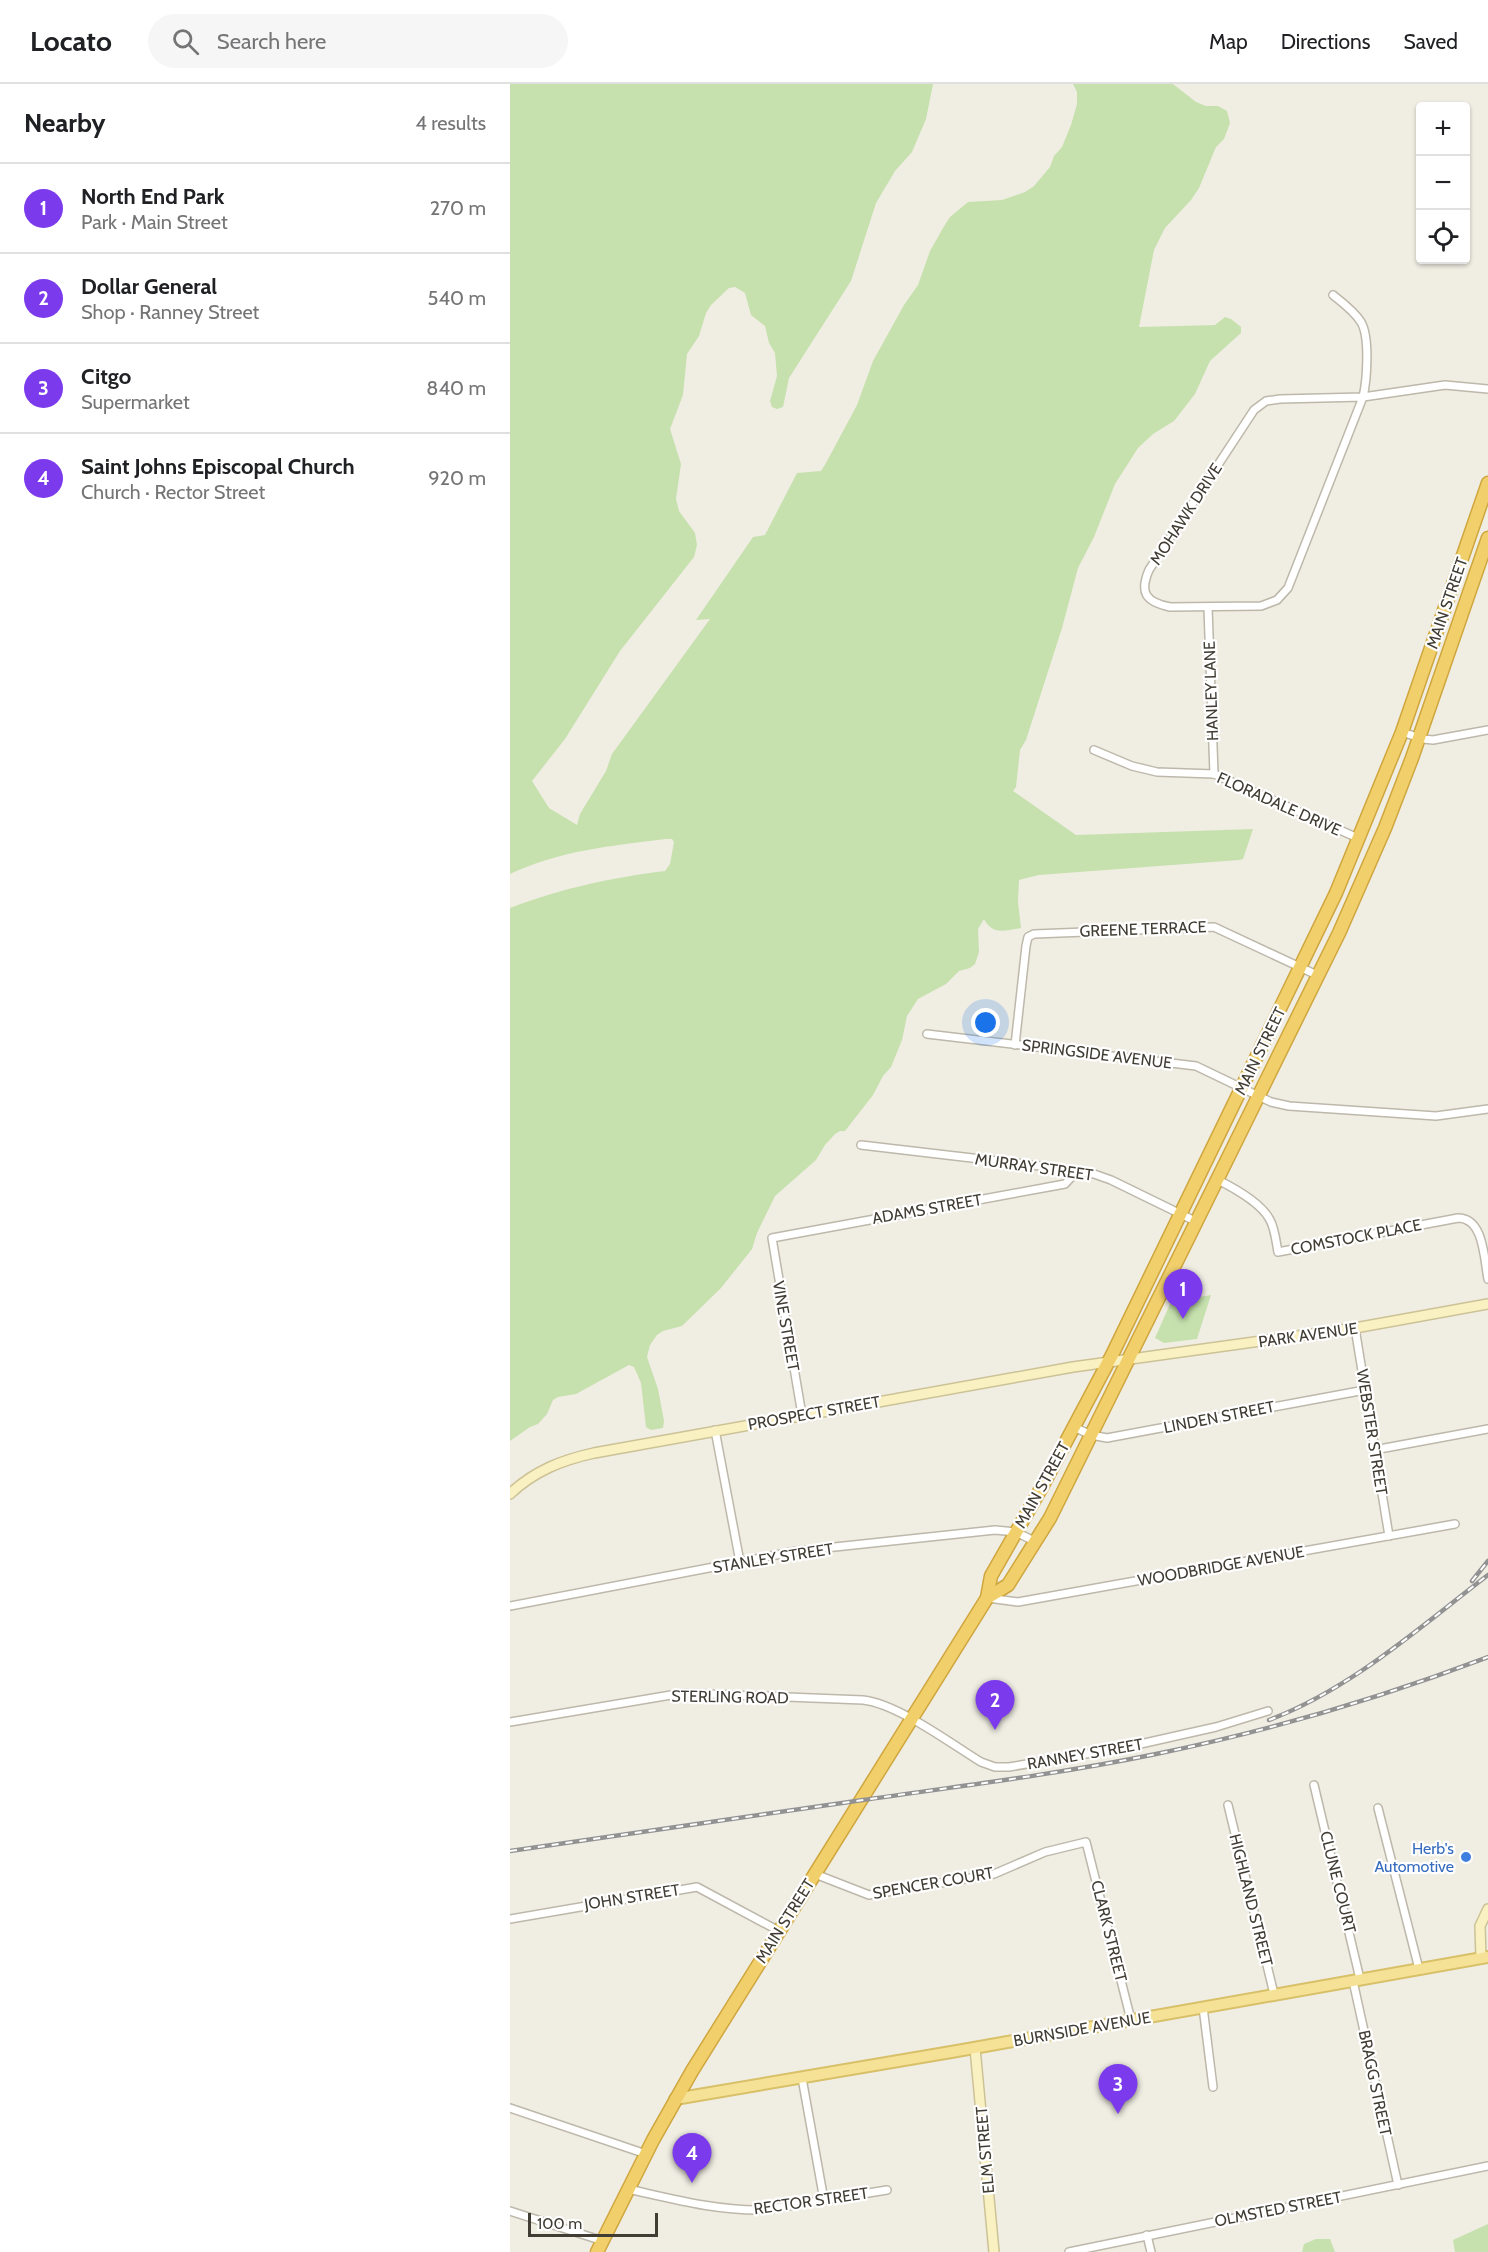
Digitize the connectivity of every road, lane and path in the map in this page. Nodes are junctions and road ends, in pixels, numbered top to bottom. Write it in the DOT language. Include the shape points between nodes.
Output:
graph roads {
  1 [pos="1333,295"];
  2 [pos="1488,389"];
  3 [pos="1362,397"];
  4 [pos="1488,483"];
  5 [pos="1488,538"];
  6 [pos="1208,608"];
  7 [pos="1436,634"];
  8 [pos="1453,640"];
  9 [pos="1488,730"];
  10 [pos="1402,732"];
  11 [pos="1419,738"];
  12 [pos="1094,750"];
  13 [pos="1214,774"];
  14 [pos="1360,839"];
  15 [pos="1302,968"];
  16 [pos="1320,976"];
  17 [pos="927,1034"];
  18 [pos="1015,1045"];
  19 [pos="1242,1087"];
  20 [pos="1260,1096"];
  21 [pos="1488,1109"];
  22 [pos="861,1145"];
  23 [pos="1077,1171"];
  24 [pos="1218,1180"];
  25 [pos="1182,1214"];
  26 [pos="1197,1222"];
  27 [pos="772,1238"];
  28 [pos="1488,1279"];
  29 [pos="1488,1304"];
  30 [pos="1355,1328"];
  31 [pos="1128,1360"];
  32 [pos="1108,1363"];
  33 [pos="1365,1390"];
  34 [pos="802,1415"];
  35 [pos="1074,1427"];
  36 [pos="1488,1429"];
  37 [pos="715,1430"];
  38 [pos="1091,1436"];
  39 [pos="1374,1449"];
  40 [pos="510,1494"];
  41 [pos="1455,1524"];
  42 [pos="1016,1532"];
  43 [pos="1389,1536"];
  44 [pos="1035,1542"];
  45 [pos="740,1562"];
  46 [pos="987,1598"];
  47 [pos="510,1606"];
  48 [pos="1268,1711"];
  49 [pos="911,1720"];
  50 [pos="510,1722"];
  51 [pos="1314,1785"];
  52 [pos="1228,1805"];
  53 [pos="1378,1809"];
  54 [pos="1086,1842"];
  55 [pos="815,1874"];
  56 [pos="1488,1909"];
  57 [pos="510,1919"];
  58 [pos="779,1931"];
  59 [pos="1484,1957"];
  60 [pos="1419,1969"];
  61 [pos="1357,1980"];
  62 [pos="1274,1994"];
  63 [pos="1203,2007"];
  64 [pos="1131,2020"];
  65 [pos="975,2048"];
  66 [pos="802,2078"];
  67 [pos="1213,2087"];
  68 [pos="675,2099"];
  69 [pos="510,2108"];
  70 [pos="646,2154"];
  71 [pos="1488,2166"];
  72 [pos="1398,2185"];
  73 [pos="628,2189"];
  74 [pos="887,2190"];
  75 [pos="824,2200"];
  76 [pos="510,2211"];
  77 [pos="1147,2235"];
  78 [pos="600,2246"];
  79 [pos="994,2252"];
  80 [pos="1069,2252"];
  81 [pos="1151,2252"];
  1 -- 3 [label="street" via="1362,323 1366,367"];
  2 -- 3 [label="street, MOHAWK DRIVE" via="1445,385"];
  3 -- 6 [label="street, MOHAWK DRIVE" via="1288,588 1277,600 1261,606"];
  3 -- 6 [label="street, MOHAWK DRIVE" via="1280,399 1266,401 1254,410 1143,583 1146,596 1158,604"];
  4 -- 7 [label="highway, MAIN STREET"];
  5 -- 8 [label="highway, MAIN STREET"];
  6 -- 13 [label="street, HANLEY LANE"];
  7 -- 8 [label="highway"];
  7 -- 10 [label="highway, MAIN STREET"];
  8 -- 11 [label="highway, MAIN STREET"];
  9 -- 11 [label="street" via="1433,740"];
  10 -- 11 [label="street"];
  10 -- 14 [label="highway, MAIN STREET"];
  11 -- 16 [label="highway, MAIN STREET" via="1372,859"];
  12 -- 13 [label="street, FLORADALE DRIVE" via="1157,772"];
  13 -- 14 [label="street, FLORADALE DRIVE"];
  14 -- 15 [label="highway, MAIN STREET"];
  15 -- 16 [label="street, GREENE TERRACE"];
  15 -- 18 [label="street, GREENE TERRACE" via="1214,927 1034,934 1028,937"];
  15 -- 19 [label="highway, MAIN STREET"];
  16 -- 20 [label="highway, MAIN STREET"];
  17 -- 18 [label="street, SPRINGSIDE AVENUE"];
  18 -- 19 [label="street, SPRINGSIDE AVENUE" via="1196,1066"];
  19 -- 20 [label="street, SPRINGSIDE AVENUE"];
  19 -- 25 [label="highway, MAIN STREET"];
  20 -- 21 [label="street, SPRINGSIDE AVENUE" via="1289,1106 1436,1116"];
  20 -- 24 [label="highway, MAIN STREET"];
  22 -- 23 [label="street, MURRAY STREET"];
  23 -- 25 [label="street, MURRAY STREET" via="1111,1180"];
  23 -- 27 [label="street, ADAMS STREET" via="1065,1184"];
  24 -- 26 [label="highway, MAIN STREET"];
  24 -- 28 [label="street, COMSTOCK PLACE" via="1240,1192 1267,1215 1278,1252 1469,1219 1479,1235"];
  25 -- 26 [label="street, MURRAY STREET"];
  25 -- 32 [label="highway, MAIN STREET"];
  26 -- 31 [label="highway, MAIN STREET"];
  27 -- 34 [label="street, VINE STREET"];
  29 -- 30 [label="main road, PARK AVENUE"];
  30 -- 31 [label="main road, PARK AVENUE"];
  30 -- 33 [label="street, WEBSTER STREET"];
  31 -- 32 [label="main road, PROSPECT STREET"];
  31 -- 38 [label="highway, MAIN STREET"];
  32 -- 34 [label="main road, PROSPECT STREET"];
  32 -- 35 [label="highway, MAIN STREET"];
  33 -- 38 [label="street, LINDEN STREET" via="1107,1438"];
  33 -- 39 [label="street, WEBSTER STREET"];
  34 -- 37 [label="main road, PROSPECT STREET"];
  35 -- 38 [label="street, LINDEN STREET"];
  35 -- 42 [label="highway, MAIN STREET"];
  36 -- 39 [label="street"];
  37 -- 40 [label="main road, PROSPECT STREET" via="565,1460 537,1473"];
  37 -- 45 [label="street"];
  38 -- 44 [label="highway, MAIN STREET"];
  39 -- 43 [label="street, WEBSTER STREET"];
  41 -- 43 [label="street, WOODBRIDGE AVENUE"];
  42 -- 44 [label="street, STANLEY STREET"];
  42 -- 45 [label="street, STANLEY STREET" via="995,1530 808,1550"];
  42 -- 46 [label="highway, MAIN STREET" via="991,1576"];
  43 -- 46 [label="street, WOODBRIDGE AVENUE" via="1018,1602"];
  44 -- 46 [label="highway, MAIN STREET" via="1008,1585"];
  45 -- 47 [label="street, STANLEY STREET"];
  46 -- 49 [label="highway, MAIN STREET"];
  48 -- 49 [label="street, RANNEY STREET" via="1127,1747 1009,1767 981,1762"];
  49 -- 50 [label="street, STERLING ROAD" via="887,1706 863,1700 682,1693"];
  49 -- 55 [label="highway, MAIN STREET"];
  51 -- 61 [label="street, CLUNE COURT"];
  52 -- 62 [label="street, HIGHLAND STREET"];
  53 -- 60 [label="street"];
  54 -- 55 [label="street, SPENCER COURT" via="1046,1852 994,1874 869,1895"];
  54 -- 64 [label="street, CLARK STREET"];
  55 -- 58 [label="highway, MAIN STREET"];
  56 -- 59 [label="main road" via="1480,1926"];
  57 -- 58 [label="street, JOHN STREET" via="696,1887"];
  58 -- 68 [label="highway, MAIN STREET"];
  59 -- 60 [label="main road, BURNSIDE AVENUE"];
  60 -- 61 [label="main road, BURNSIDE AVENUE"];
  61 -- 62 [label="main road, BURNSIDE AVENUE"];
  61 -- 72 [label="street, BRAGG STREET"];
  62 -- 63 [label="main road, BURNSIDE AVENUE"];
  63 -- 64 [label="main road, BURNSIDE AVENUE"];
  63 -- 67 [label="street"];
  64 -- 65 [label="main road, BURNSIDE AVENUE"];
  65 -- 66 [label="main road, BURNSIDE AVENUE"];
  65 -- 79 [label="main road, ELM STREET"];
  66 -- 68 [label="main road, BURNSIDE AVENUE"];
  66 -- 75 [label="street"];
  68 -- 70 [label="highway, MAIN STREET"];
  69 -- 70 [label="street"];
  70 -- 73 [label="highway, MAIN STREET"];
  71 -- 72 [label="street, OLMSTED STREET"];
  72 -- 77 [label="street, OLMSTED STREET"];
  73 -- 75 [label="street, RECTOR STREET" via="700,2205 751,2210"];
  73 -- 78 [label="highway, MAIN STREET"];
  74 -- 75 [label="street, RECTOR STREET"];
  76 -- 78 [label="street"];
  77 -- 80 [label="street, OLMSTED STREET"];
  77 -- 81 [label="street"];
}
